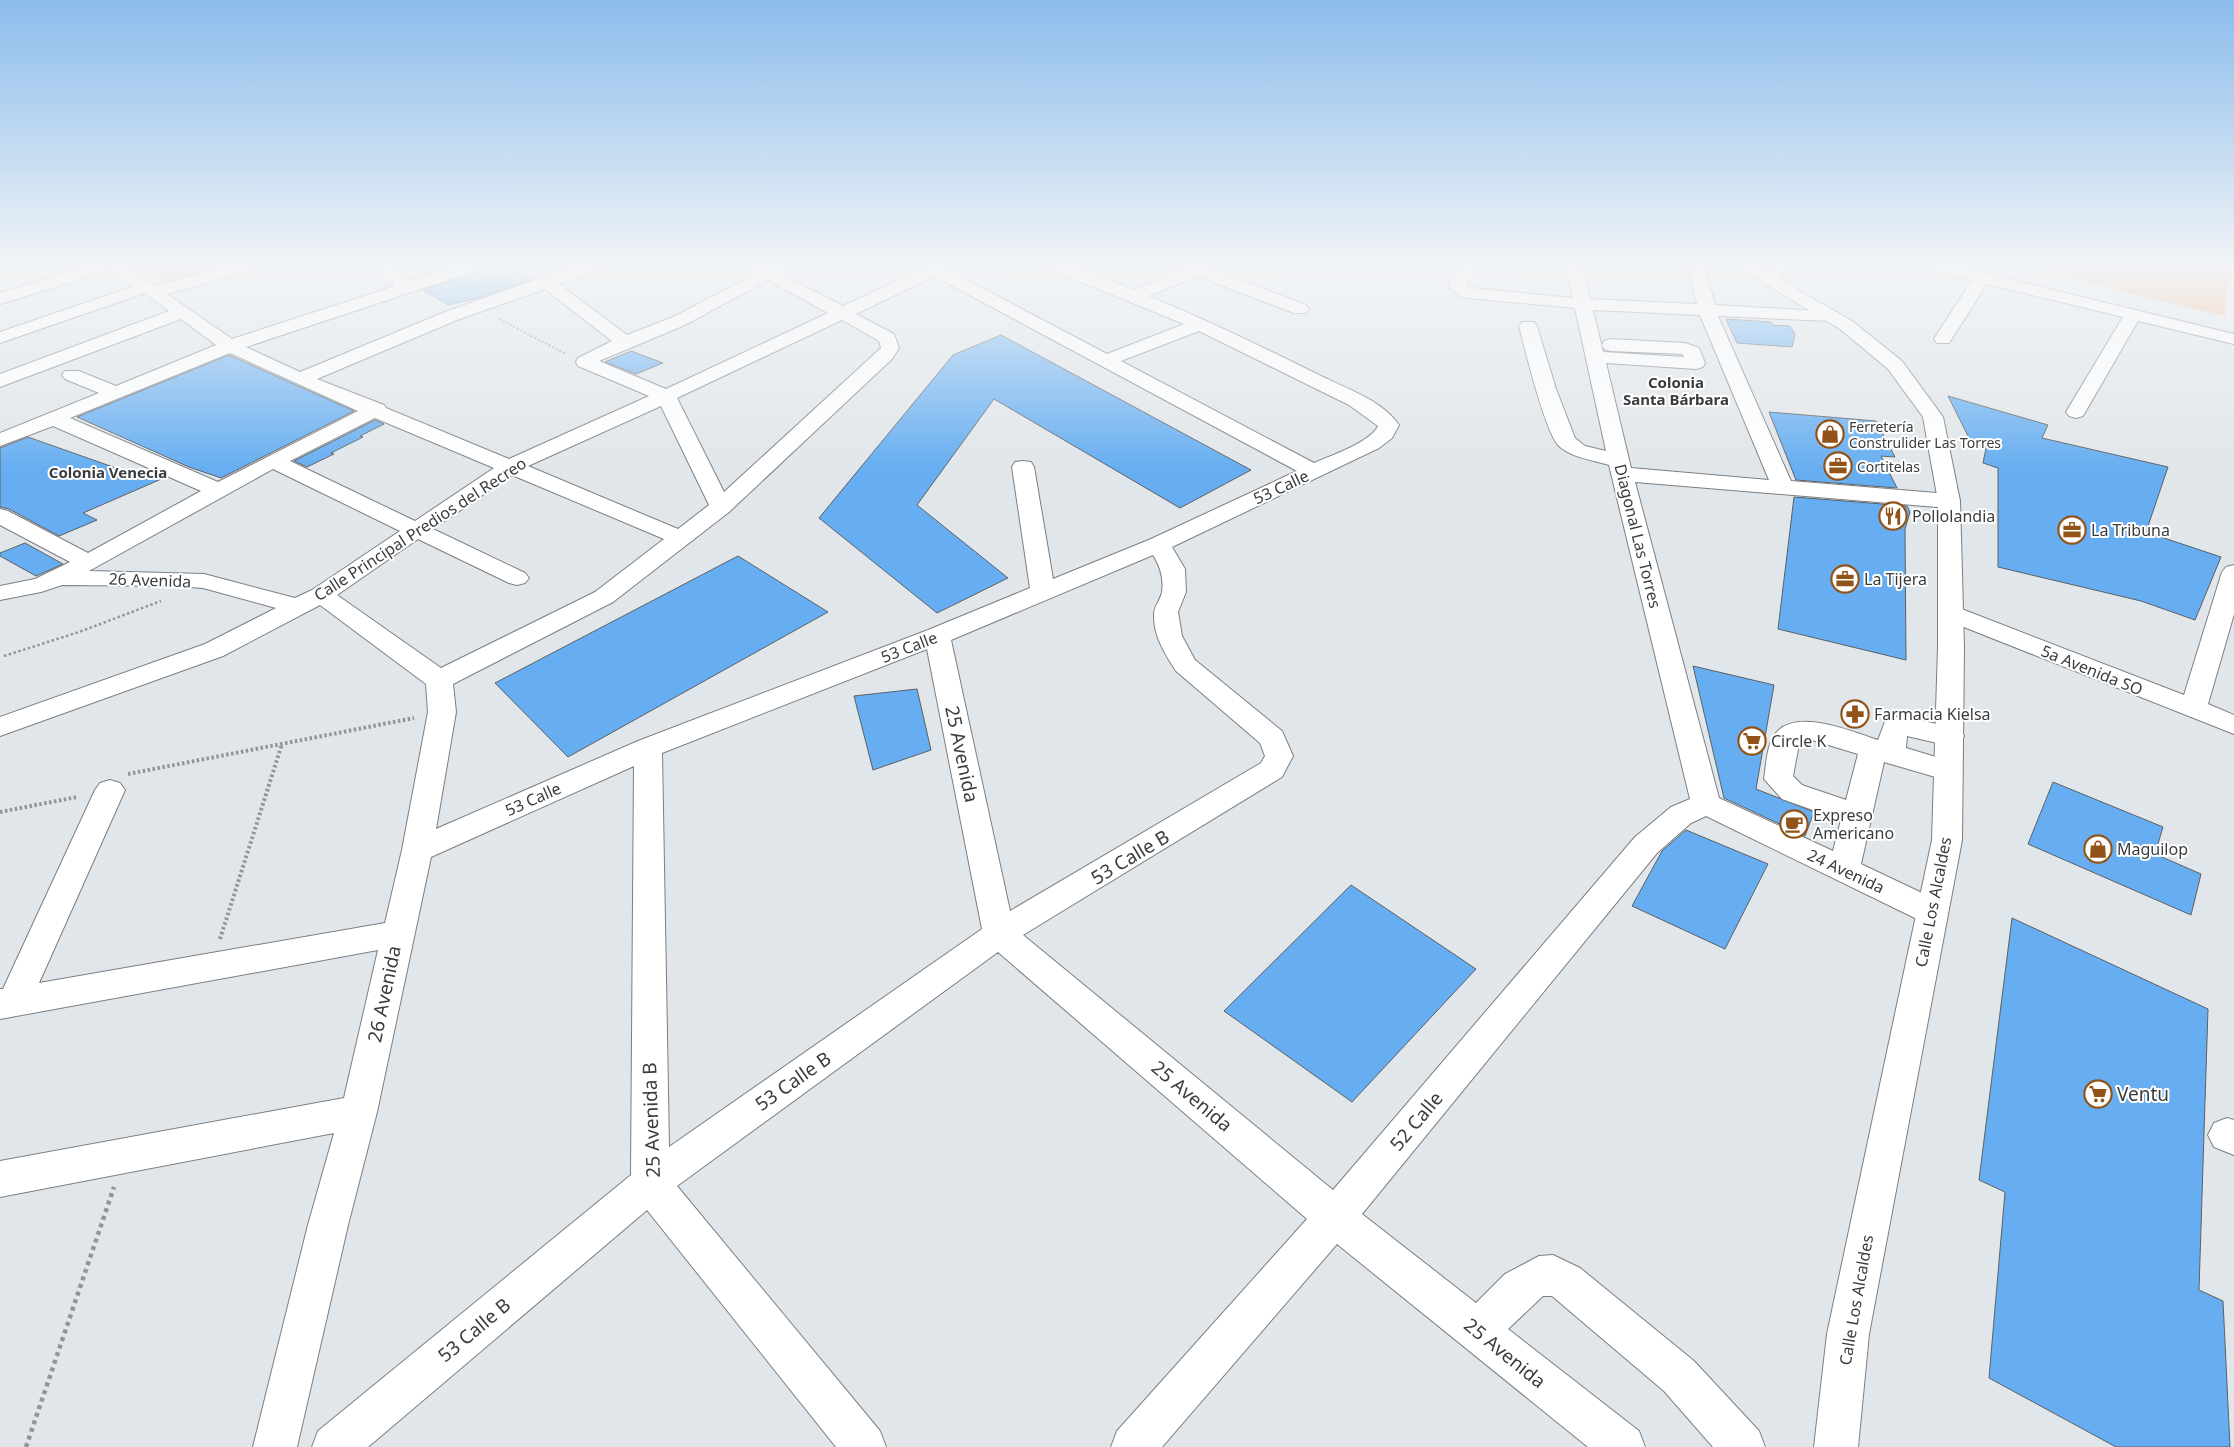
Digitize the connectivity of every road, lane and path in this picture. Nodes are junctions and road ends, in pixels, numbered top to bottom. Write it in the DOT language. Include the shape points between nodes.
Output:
graph roads {
  1 [pos="14,334"];
  2 [pos="126,334"];
  3 [pos="213,334"];
  4 [pos="268,334"];
  5 [pos="411,334"];
  6 [pos="528,334"];
  7 [pos="614,334"];
  8 [pos="647,334"];
  9 [pos="796,334"];
  10 [pos="880,334"];
  11 [pos="1056,334"];
  12 [pos="1174,334"];
  13 [pos="1217,334"];
  14 [pos="1530,334"];
  15 [pos="1597,334"];
  16 [pos="1717,334"];
  17 [pos="1856,334"];
  18 [pos="1946,334"];
  19 [pos="2122,334"];
  20 [pos="2211,334"];
  21 [pos="0,338"];
  22 [pos="1943,338"];
  23 [pos="2234,339"];
  24 [pos="625,342"];
  25 [pos="230,346"];
  26 [pos="1105,361"];
  27 [pos="585,362"];
  28 [pos="72,375"];
  29 [pos="300,379"];
  30 [pos="0,381"];
  31 [pos="114,392"];
  32 [pos="666,396"];
  33 [pos="377,409"];
  34 [pos="2076,412"];
  35 [pos="52,418"];
  36 [pos="0,440"];
  37 [pos="273,461"];
  38 [pos="511,466"];
  39 [pos="1024,466"];
  40 [pos="1621,467"];
  41 [pos="1314,472"];
  42 [pos="1782,485"];
  43 [pos="218,490"];
  44 [pos="1949,500"];
  45 [pos="721,507"];
  46 [pos="0,516"];
  47 [pos="418,530"];
  48 [pos="681,538"];
  49 [pos="1159,544"];
  50 [pos="87,562"];
  51 [pos="2234,572"];
  52 [pos="58,578"];
  53 [pos="516,578"];
  54 [pos="204,582"];
  55 [pos="1043,592"];
  56 [pos="0,593"];
  57 [pos="321,596"];
  58 [pos="299,607"];
  59 [pos="1950,613"];
  60 [pos="937,636"];
  61 [pos="4,656"];
  62 [pos="441,696"];
  63 [pos="2193,709"];
  64 [pos="2234,725"];
  65 [pos="0,727"];
  66 [pos="1950,736"];
  67 [pos="282,744"];
  68 [pos="648,748"];
  69 [pos="1882,751"];
  70 [pos="1949,771"];
  71 [pos="110,790"];
  72 [pos="1706,804"];
  73 [pos="0,812"];
  74 [pos="1858,815"];
  75 [pos="418,850"];
  76 [pos="1844,870"];
  77 [pos="1932,912"];
  78 [pos="397,934"];
  79 [pos="999,934"];
  80 [pos="211,967"];
  81 [pos="7,1003"];
  82 [pos="359,1112"];
  83 [pos="124,1156"];
  84 [pos="0,1179"];
  85 [pos="650,1183"];
  86 [pos="1335,1217"];
  87 [pos="1478,1331"];
  88 [pos="26,1447"];
  89 [pos="276,1447"];
  90 [pos="334,1447"];
  91 [pos="864,1447"];
  92 [pos="1132,1447"];
  93 [pos="1623,1447"];
  94 [pos="1743,1447"];
  95 [pos="1836,1447"];
  1 -- 21 [label="street"];
  2 -- 30 [label="street"];
  3 -- 25 [label="street"];
  4 -- 25 [label="street"];
  5 -- 29 [label="street"];
  6 -- 27 [label="path"];
  7 -- 24 [label="street"];
  8 -- 24 [label="street"];
  9 -- 32 [label="street, Calle Principal Predios del Recreo"];
  10 -- 45 [label="street" via="888,338 890,348 885,355"];
  11 -- 26 [label="street"];
  12 -- 26 [label="street"];
  13 -- 41 [label="street, 53 Calle" via="1379,414 1389,425 1385,434 1372,444"];
  14 -- 40 [label="street" via="1546,389 1566,441 1578,450"];
  15 -- 40 [label="street, Diagonal Las Torres" via="1604,351"];
  16 -- 42 [label="street"];
  17 -- 44 [label="street, Calle Los Alcaldes" via="1894,365 1933,417"];
  18 -- 22 [label="street"];
  19 -- 34 [label="street"];
  20 -- 23 [label="street"];
  24 -- 27 [label="street"];
  25 -- 29 [label="street"];
  25 -- 31 [label="street"];
  26 -- 41 [label="street"];
  27 -- 32 [label="street"];
  28 -- 31 [label="street"];
  29 -- 33 [label="street"];
  31 -- 35 [label="street"];
  32 -- 38 [label="street, Calle Principal Predios del Recreo"];
  32 -- 45 [label="street"];
  33 -- 37 [label="street"];
  33 -- 38 [label="street"];
  35 -- 36 [label="street"];
  35 -- 43 [label="street"];
  37 -- 43 [label="street"];
  37 -- 47 [label="street"];
  38 -- 47 [label="street, Calle Principal Predios del Recreo"];
  38 -- 48 [label="street"];
  39 -- 55 [label="street"];
  40 -- 42 [label="street"];
  40 -- 72 [label="street, Diagonal Las Torres"];
  41 -- 49 [label="street, 53 Calle"];
  42 -- 44 [label="street"];
  43 -- 50 [label="street"];
  44 -- 59 [label="street, Calle Los Alcaldes"];
  45 -- 48 [label="street"];
  46 -- 50 [label="street"];
  47 -- 53 [label="street"];
  47 -- 57 [label="street, Calle Principal Predios del Recreo"];
  48 -- 62 [label="street" via="604,597"];
  49 -- 55 [label="street, 53 Calle"];
  49 -- 79 [label="street, 53 Calle B" via="1173,569 1174,592 1166,612 1169,636 1185,665 1272,738 1279,756 1272,770"];
  50 -- 52 [label="street"];
  51 -- 63 [label="street"];
  52 -- 54 [label="street, 26 Avenida" via="176,578"];
  52 -- 56 [label="street, 26 Avenida" via="34,587"];
  54 -- 58 [label="street, 26 Avenida"];
  54 -- 61 [label="path" via="141,610"];
  55 -- 60 [label="street, 53 Calle"];
  57 -- 58 [label="street, Calle Principal Predios del Recreo"];
  57 -- 62 [label="street"];
  58 -- 65 [label="street, Calle Principal Predios del Recreo" via="214,650"];
  59 -- 63 [label="street, 5a Avenida SO"];
  59 -- 66 [label="street, Calle Los Alcaldes"];
  60 -- 68 [label="street, 53 Calle"];
  60 -- 79 [label="street, 25 Avenida"];
  62 -- 67 [label="path"];
  62 -- 75 [label="street, 26 Avenida"];
  63 -- 64 [label="street, 5a Avenida SO"];
  66 -- 69 [label="street" via="1900,724"];
  66 -- 70 [label="street, Calle Los Alcaldes"];
  67 -- 71 [label="path" via="116,776"];
  67 -- 80 [label="path"];
  68 -- 75 [label="street, 53 Calle"];
  68 -- 85 [label="street, 25 Avenida B"];
  69 -- 70 [label="street"];
  69 -- 74 [label="street"];
  69 -- 74 [label="street" via="1812,730 1786,739 1778,779 1792,792"];
  70 -- 77 [label="street, Calle Los Alcaldes" via="1947,840"];
  71 -- 73 [label="path"];
  71 -- 81 [label="street"];
  72 -- 76 [label="street, 24 Avenida"];
  72 -- 86 [label="street, 52 Calle" via="1681,815 1646,845"];
  74 -- 76 [label="street"];
  75 -- 78 [label="street, 26 Avenida"];
  76 -- 77 [label="street, 24 Avenida"];
  77 -- 95 [label="street, Calle Los Alcaldes" via="1848,1334"];
  78 -- 80 [label="street"];
  78 -- 82 [label="street, 26 Avenida"];
  79 -- 85 [label="street, 53 Calle B"];
  79 -- 86 [label="street, 25 Avenida"];
  80 -- 81 [label="street"];
  82 -- 83 [label="street"];
  82 -- 89 [label="street, 26 Avenida" via="328,1224"];
  83 -- 84 [label="street"];
  83 -- 88 [label="path"];
  85 -- 90 [label="street, 53 Calle B"];
  85 -- 91 [label="street, 25 Avenida B"];
  86 -- 87 [label="street, 25 Avenida"];
  86 -- 92 [label="street, 52 Calle"];
  87 -- 93 [label="street, 25 Avenida"];
  87 -- 94 [label="street" via="1515,1292 1536,1278 1549,1275 1566,1282 1679,1376"];
}
